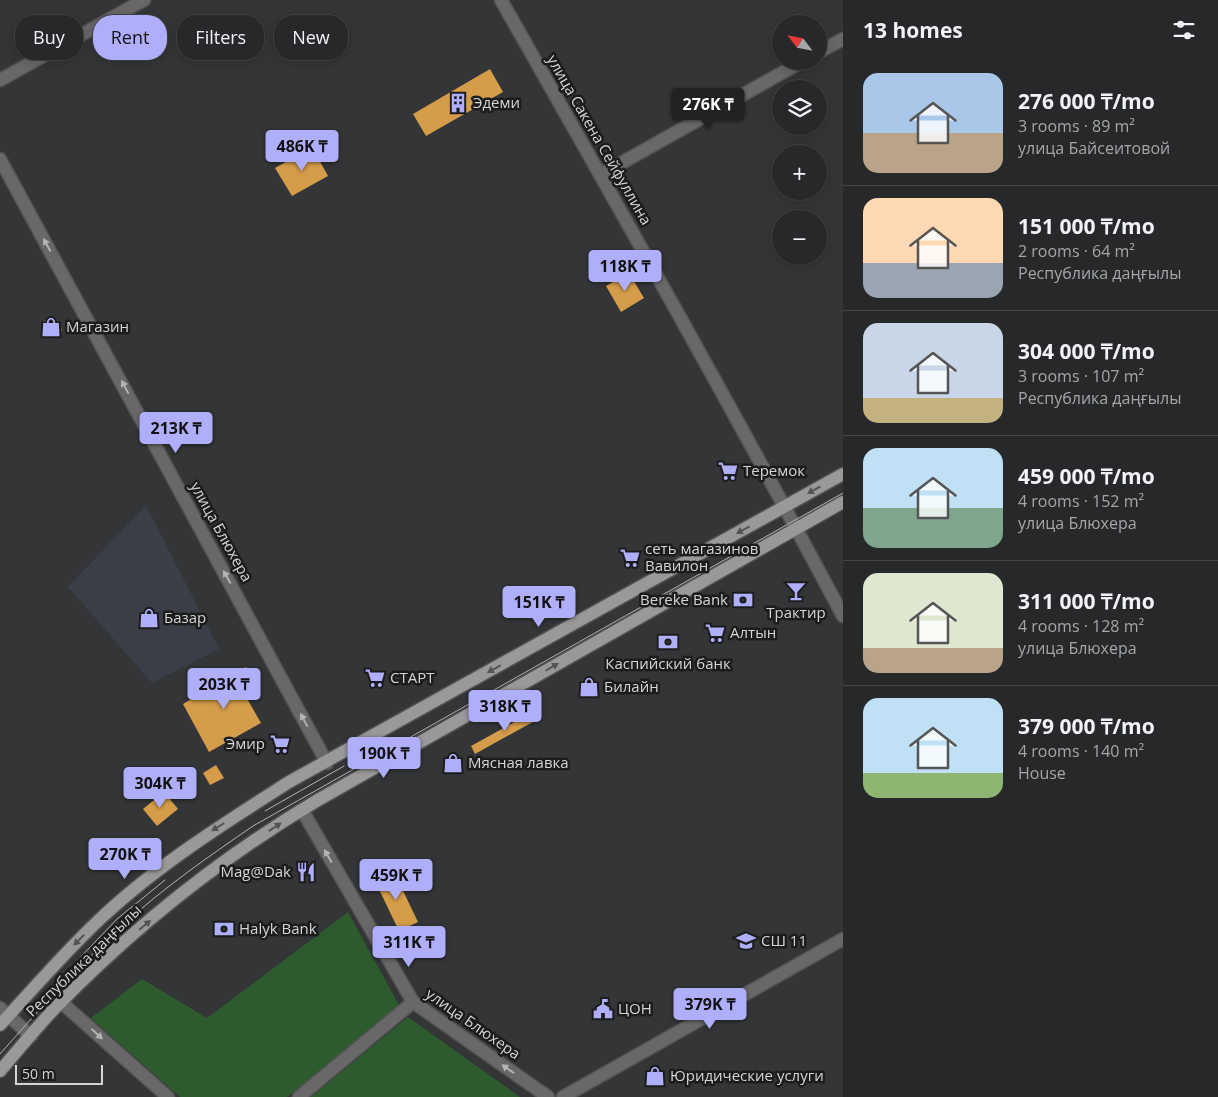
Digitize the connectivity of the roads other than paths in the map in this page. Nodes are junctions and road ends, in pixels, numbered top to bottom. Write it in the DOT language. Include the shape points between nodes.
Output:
graph roads {
  1 [pos="144,0"];
  2 [pos="501,0"];
  3 [pos="843,39"];
  4 [pos="828,47"];
  5 [pos="787,70"];
  6 [pos="0,80"];
  7 [pos="0,160"];
  8 [pos="600,175"];
  9 [pos="843,474"];
  10 [pos="843,502"];
  11 [pos="785,506"];
  12 [pos="796,528"];
  13 [pos="843,616"];
  14 [pos="327,763"];
  15 [pos="302,810"];
  16 [pos="843,940"];
  17 [pos="61,1002"];
  18 [pos="413,1002"];
  19 [pos="3,1016"];
  20 [pos="31,1036"];
  21 [pos="0,1071"];
  22 [pos="168,1097"];
  23 [pos="299,1097"];
  24 [pos="548,1097"];
  25 [pos="563,1097"];
  1 -- 6 [label="street"];
  2 -- 8 [label="street, улица Сакена Сейфуллина"];
  3 -- 4 [label="street"];
  5 -- 8 [label="street"];
  14 -- 7 [label="street, улица Блюхера, one-way"];
  8 -- 11 [label="street, улица Сакена Сейфуллина"];
  9 -- 11 [label="main road, Республика даңғылы, one-way"];
  10 -- 12 [label="main road, Республика даңғылы"];
  11 -- 12 [label="street, улица Сакена Сейфуллина"];
  11 -- 14 [label="main road, Республика даңғылы, one-way"];
  12 -- 13 [label="street"];
  15 -- 12 [label="main road, Республика даңғылы, one-way"];
  14 -- 19 [label="main road, Республика даңғылы, one-way" via="289,782 173,859 99,919"];
  17 -- 15 [label="main road, Республика даңғылы, one-way" via="117,948 184,891"];
  18 -- 15 [label="street, улица Блюхера, one-way"];
  16 -- 25 [label="street"];
  17 -- 20 [label="main road, Республика даңғылы"];
  17 -- 22 [label="street, one-way"];
  18 -- 23 [label="street"];
  24 -- 18 [label="street, улица Блюхера, one-way"];
  19 -- 20 [label="street"];
  20 -- 21 [label="main road, Республика даңғылы"];
}
